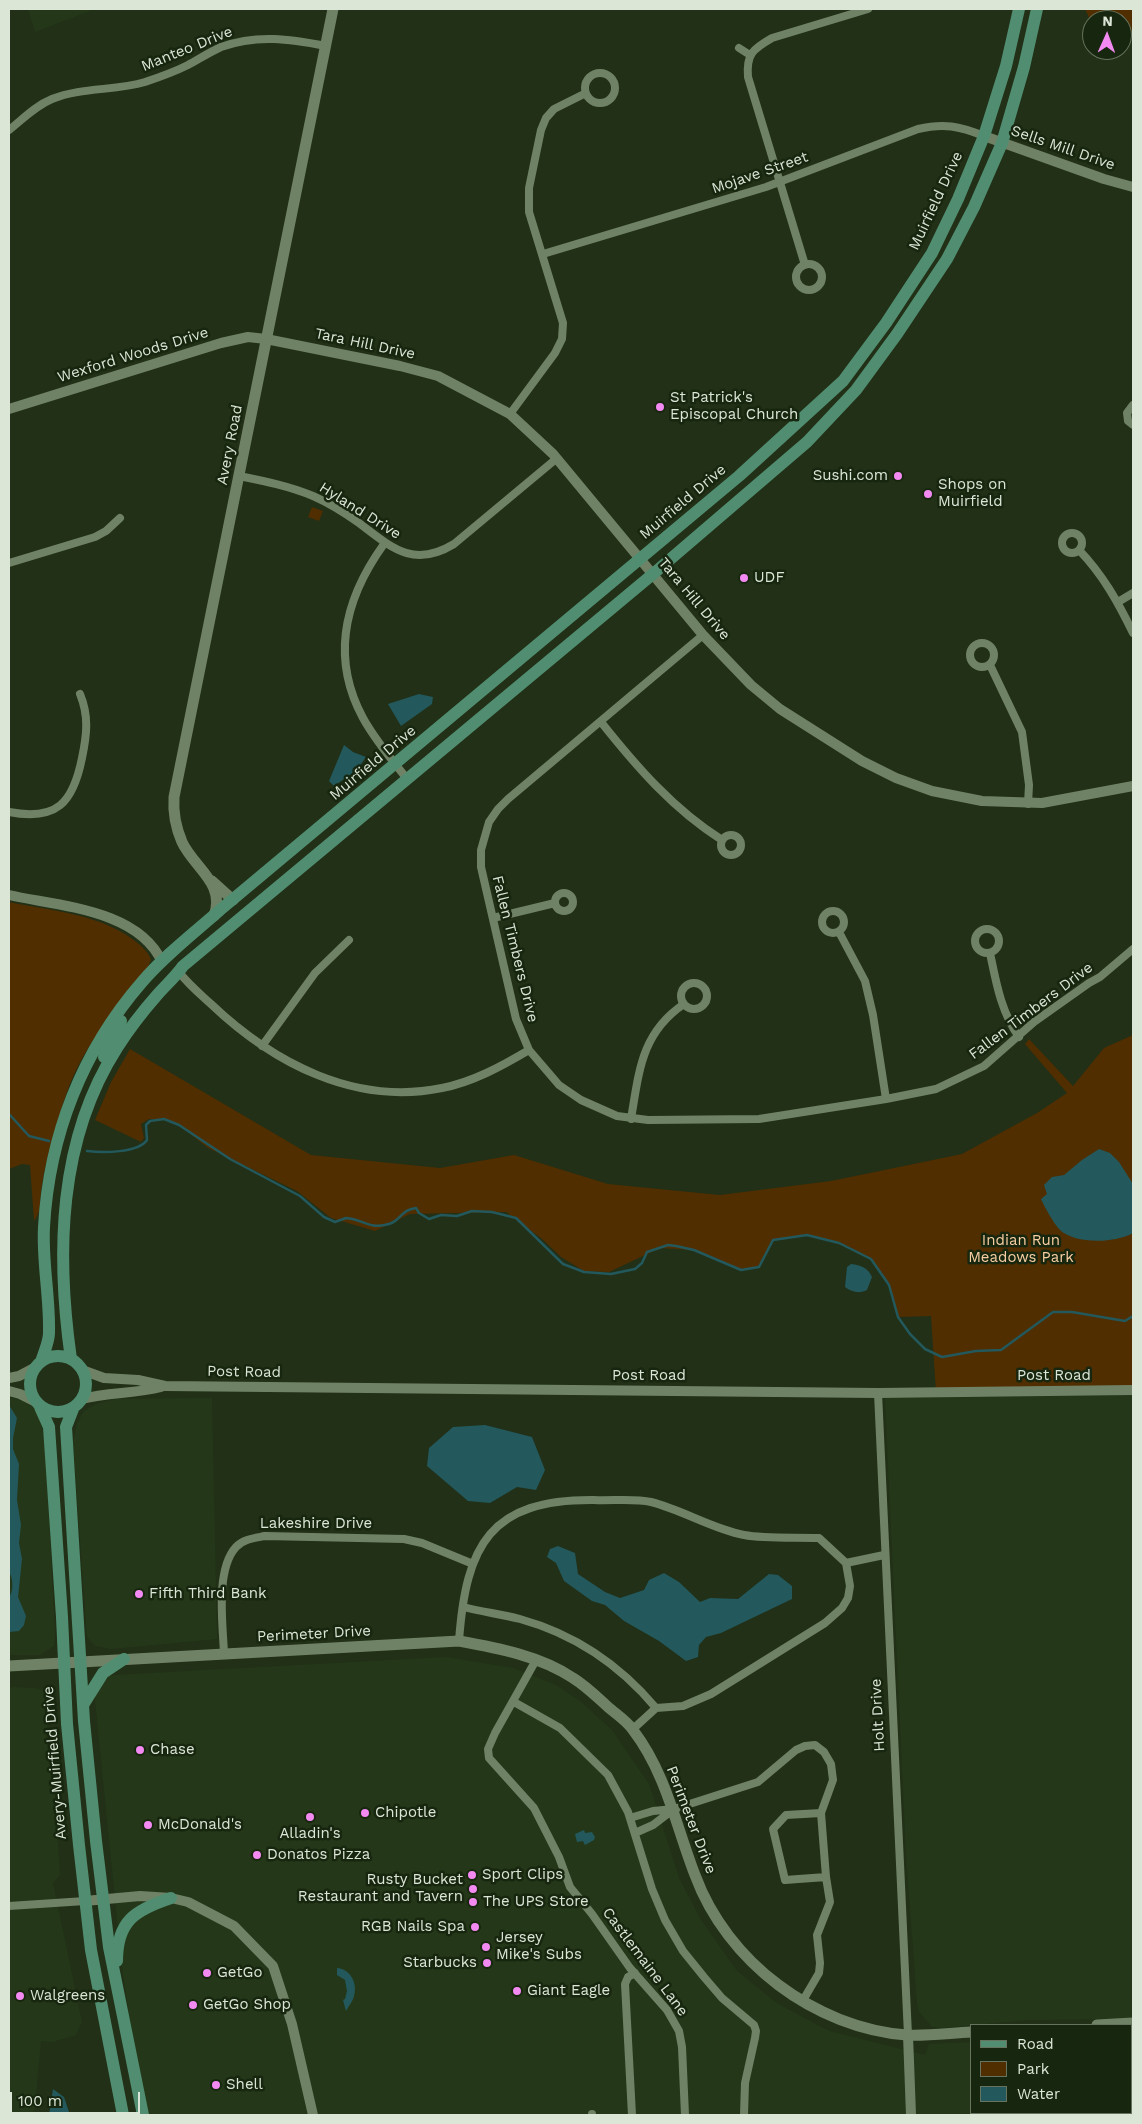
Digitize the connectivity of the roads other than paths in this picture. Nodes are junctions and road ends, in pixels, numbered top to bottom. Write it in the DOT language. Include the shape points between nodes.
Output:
graph roads {
  1 [pos="334,9"];
  2 [pos="868,9"];
  3 [pos="1019,9"];
  4 [pos="1037,9"];
  5 [pos="326,46"];
  6 [pos="739,48"];
  7 [pos="750,54"];
  8 [pos="586,93"];
  9 [pos="9,130"];
  10 [pos="984,136"];
  11 [pos="1002,143"];
  12 [pos="779,182"];
  13 [pos="1133,187"];
  14 [pos="543,254"];
  15 [pos="805,265"];
  16 [pos="266,339"];
  17 [pos="1133,405"];
  18 [pos="9,409"];
  19 [pos="510,414"];
  20 [pos="1133,425"];
  21 [pos="556,459"];
  22 [pos="239,476"];
  23 [pos="120,518"];
  24 [pos="384,544"];
  25 [pos="1079,550"];
  26 [pos="641,560"];
  27 [pos="9,563"];
  28 [pos="653,574"];
  29 [pos="1133,593"];
  30 [pos="1118,602"];
  31 [pos="1133,633"];
  32 [pos="703,634"];
  33 [pos="990,665"];
  34 [pos="80,694"];
  35 [pos="601,722"];
  36 [pos="396,765"];
  37 [pos="408,780"];
  38 [pos="1133,786"];
  39 [pos="1028,804"];
  40 [pos="9,812"];
  41 [pos="722,840"];
  42 [pos="209,879"];
  43 [pos="9,896"];
  44 [pos="233,900"];
  45 [pos="555,903"];
  46 [pos="217,913"];
  47 [pos="493,918"];
  48 [pos="839,932"];
  49 [pos="350,940"];
  50 [pos="1133,949"];
  51 [pos="990,953"];
  52 [pos="162,962"];
  53 [pos="179,972"];
  54 [pos="684,1004"];
  55 [pos="1019,1037"];
  56 [pos="262,1046"];
  57 [pos="529,1050"];
  58 [pos="106,1053"];
  59 [pos="886,1100"];
  60 [pos="632,1118"];
  61 [pos="77,1138"];
  62 [pos="71,1359"];
  63 [pos="38,1364"];
  64 [pos="82,1370"];
  65 [pos="9,1378"];
  66 [pos="165,1386"];
  67 [pos="1133,1390"];
  68 [pos="9,1391"];
  69 [pos="878,1393"];
  70 [pos="82,1399"];
  71 [pos="38,1405"];
  72 [pos="73,1408"];
  73 [pos="884,1555"];
  74 [pos="846,1563"];
  75 [pos="473,1564"];
  76 [pos="463,1607"];
  77 [pos="459,1641"];
  78 [pos="224,1654"];
  79 [pos="124,1659"];
  80 [pos="536,1660"];
  81 [pos="64,1662"];
  82 [pos="80,1662"];
  83 [pos="9,1666"];
  84 [pos="514,1702"];
  85 [pos="83,1705"];
  86 [pos="656,1708"];
  87 [pos="633,1729"];
  88 [pos="674,1808"];
  89 [pos="821,1813"];
  90 [pos="630,1818"];
  91 [pos="634,1833"];
  92 [pos="826,1877"];
  93 [pos="171,1898"];
  94 [pos="103,1899"];
  95 [pos="85,1901"];
  96 [pos="9,1906"];
  97 [pos="635,1973"];
  98 [pos="117,1986"];
  99 [pos="802,2002"];
  100 [pos="1133,2023"];
  101 [pos="1115,2024"];
  102 [pos="970,2032"];
  103 [pos="908,2035"];
  104 [pos="123,2115"];
  105 [pos="144,2115"];
  106 [pos="313,2115"];
  107 [pos="632,2115"];
  108 [pos="685,2115"];
  109 [pos="744,2115"];
  110 [pos="911,2115"];
  1 -- 5 [label="main road, Avery Road"];
  2 -- 7 [label="street" via="772,38"];
  3 -- 10 [label="main road, Muirfield Drive" via="1006,66"];
  4 -- 11 [label="main road"];
  5 -- 9 [label="street, Manteo Drive" via="273,38 240,42 143,82 51,99"];
  5 -- 16 [label="main road, Avery Road"];
  6 -- 7 [label="street"];
  7 -- 12 [label="street" via="748,77"];
  8 -- 8 [label="street" via="592,101 602,103 612,99 615,84 605,73 596,73 586,83"];
  8 -- 14 [label="street" via="554,109 541,130 528,188 529,212"];
  10 -- 11 [label="street, Sells Mill Drive"];
  10 -- 12 [label="street, Mojave Street" via="936,124"];
  10 -- 26 [label="main road, Muirfield Drive" via="932,253 844,382"];
  11 -- 13 [label="street, Sells Mill Drive"];
  11 -- 28 [label="main road" via="974,207 946,259 856,390 807,442"];
  12 -- 14 [label="street, Mojave Street"];
  12 -- 15 [label="street"];
  14 -- 19 [label="street" via="563,323 562,339 555,354"];
  16 -- 18 [label="street, Wexford Woods Drive" via="248,337 232,340"];
  16 -- 19 [label="street, Tara Hill Drive" via="438,376"];
  16 -- 22 [label="main road, Avery Road"];
  17 -- 20 [label="street" via="1127,413"];
  19 -- 21 [label="street, Tara Hill Drive"];
  21 -- 24 [label="street, Hyland Drive" via="445,550 411,554"];
  21 -- 26 [label="street, Tara Hill Drive"];
  22 -- 24 [label="street, Hyland Drive" via="314,496 350,517"];
  22 -- 42 [label="main road, Avery Road" via="174,797 174,815 183,843"];
  23 -- 27 [label="street" via="106,532 94,537"];
  24 -- 36 [label="street" via="364,573 355,594 346,624 345,653 349,684 356,705"];
  25 -- 30 [label="street" via="1096,568"];
  26 -- 28 [label="street, Tara Hill Drive"];
  26 -- 36 [label="main road, Muirfield Drive"];
  28 -- 32 [label="street, Tara Hill Drive"];
  28 -- 37 [label="main road"];
  29 -- 30 [label="street"];
  30 -- 31 [label="street"];
  32 -- 35 [label="street, Fallen Timbers Drive"];
  32 -- 39 [label="street, Tara Hill Drive" via="764,697 862,761 896,778 944,795"];
  33 -- 39 [label="street" via="1022,732 1029,785"];
  34 -- 40 [label="street" via="88,730 73,791 64,802 40,814 27,816"];
  35 -- 41 [label="street" via="654,786"];
  35 -- 47 [label="street, Fallen Timbers Drive" via="508,799 489,822 481,850 481,867"];
  36 -- 37 [label="street"];
  36 -- 44 [label="main road, Muirfield Drive"];
  37 -- 53 [label="main road" via="257,902"];
  38 -- 39 [label="street, Tara Hill Drive"];
  42 -- 44 [label="main road, Avery Road"];
  42 -- 46 [label="main road, Avery Road" via="218,900"];
  43 -- 52 [label="street" via="110,918 145,939"];
  44 -- 46 [label="main road, Muirfield Drive"];
  44 -- 58 [label="main road" via="231,914 197,943 145,999"];
  45 -- 47 [label="street"];
  46 -- 52 [label="main road"];
  47 -- 57 [label="street, Fallen Timbers Drive" via="516,1019"];
  48 -- 59 [label="street" via="865,981"];
  49 -- 56 [label="street" via="315,974"];
  50 -- 55 [label="street, Fallen Timbers Drive" via="1100,977 1034,1022"];
  51 -- 55 [label="street" via="1000,998"];
  52 -- 58 [label="main road" via="162,972 127,1013"];
  52 -- 63 [label="main road" via="116,1014 93,1050 59,1131 45,1205 43,1251 49,1334"];
  53 -- 56 [label="street" via="227,1020"];
  53 -- 61 [label="main road" via="141,1014 116,1050 98,1084"];
  54 -- 60 [label="street" via="663,1020 649,1042 640,1067"];
  55 -- 59 [label="street, Fallen Timbers Drive" via="984,1066 936,1089"];
  56 -- 57 [label="street" via="320,1077 360,1089 399,1092 442,1088 464,1082"];
  57 -- 60 [label="street, Fallen Timbers Drive" via="568,1092 594,1107"];
  58 -- 61 [label="main road" via="80,1108"];
  59 -- 60 [label="street, Fallen Timbers Drive" via="759,1119"];
  61 -- 62 [label="main road" via="67,1183 62,1243 66,1327"];
  62 -- 63 [label="main road" via="56,1356"];
  62 -- 64 [label="main road"];
  63 -- 65 [label="street" via="26,1373"];
  63 -- 71 [label="main road" via="29,1383"];
  64 -- 66 [label="street, Post Road" via="104,1378"];
  64 -- 70 [label="main road" via="86,1385"];
  66 -- 69 [label="street, Post Road"];
  66 -- 70 [label="street, Post Road"];
  67 -- 69 [label="street, Post Road"];
  68 -- 71 [label="street"];
  69 -- 73 [label="street, Holt Drive"];
  70 -- 72 [label="main road"];
  71 -- 72 [label="main road" via="56,1413"];
  71 -- 81 [label="main road, Avery-Muirfield Drive" via="49,1427"];
  72 -- 82 [label="main road" via="66,1427"];
  73 -- 74 [label="street"];
  73 -- 103 [label="street, Holt Drive"];
  74 -- 75 [label="street" via="820,1538 744,1535 649,1501 568,1500 522,1510 506,1519 486,1538"];
  74 -- 86 [label="street" via="850,1586 848,1598 825,1623 711,1694 684,1706"];
  75 -- 76 [label="street"];
  75 -- 78 [label="street, Lakeshire Drive" via="404,1539 265,1536 248,1539 236,1547 223,1572"];
  76 -- 77 [label="street"];
  76 -- 86 [label="street" via="519,1618 571,1638 617,1669"];
  77 -- 78 [label="main road, Perimeter Drive"];
  77 -- 80 [label="main road, Perimeter Drive" via="500,1648"];
  78 -- 79 [label="main road, Perimeter Drive"];
  79 -- 82 [label="main road, Perimeter Drive"];
  79 -- 85 [label="main road" via="103,1673"];
  80 -- 84 [label="street, Castlemaine Lane"];
  80 -- 87 [label="main road, Perimeter Drive" via="573,1678"];
  81 -- 82 [label="main road, Perimeter Drive"];
  81 -- 83 [label="main road, Perimeter Drive"];
  81 -- 95 [label="main road, Avery-Muirfield Drive"];
  82 -- 85 [label="main road"];
  84 -- 90 [label="street" via="560,1728 608,1775"];
  84 -- 97 [label="street, Castlemaine Lane" via="495,1733 488,1749 489,1758 534,1808 570,1887"];
  85 -- 94 [label="main road"];
  86 -- 87 [label="street"];
  87 -- 88 [label="main road, Perimeter Drive"];
  88 -- 89 [label="street" via="758,1782 796,1750 814,1745 824,1752 831,1764 833,1780"];
  88 -- 90 [label="street"];
  88 -- 91 [label="street" via="653,1825"];
  88 -- 99 [label="main road, Perimeter Drive" via="695,1876 722,1928 764,1973"];
  89 -- 92 [label="street"];
  89 -- 92 [label="street" via="786,1815 773,1830 785,1880"];
  90 -- 91 [label="street"];
  91 -- 109 [label="street" via="662,1912 683,1951 722,1998 754,2025 756,2031 745,2083"];
  92 -- 99 [label="street" via="830,1902 817,1935 819,1972"];
  93 -- 94 [label="street"];
  93 -- 98 [label="main road" via="131,1917 122,1931 117,1947"];
  93 -- 106 [label="street" via="188,1902 234,1926 272,1966 292,2024"];
  94 -- 95 [label="street"];
  94 -- 98 [label="main road"];
  95 -- 96 [label="street"];
  95 -- 104 [label="main road, Avery-Muirfield Drive" via="91,1950"];
  97 -- 107 [label="street" via="625,1984"];
  97 -- 108 [label="street, Castlemaine Lane" via="667,2010 679,2031"];
  98 -- 105 [label="main road"];
  99 -- 103 [label="main road, Perimeter Drive" via="856,2025"];
  100 -- 101 [label="main road"];
  102 -- 103 [label="main road, Perimeter Drive"];
  103 -- 110 [label="street"];
}
